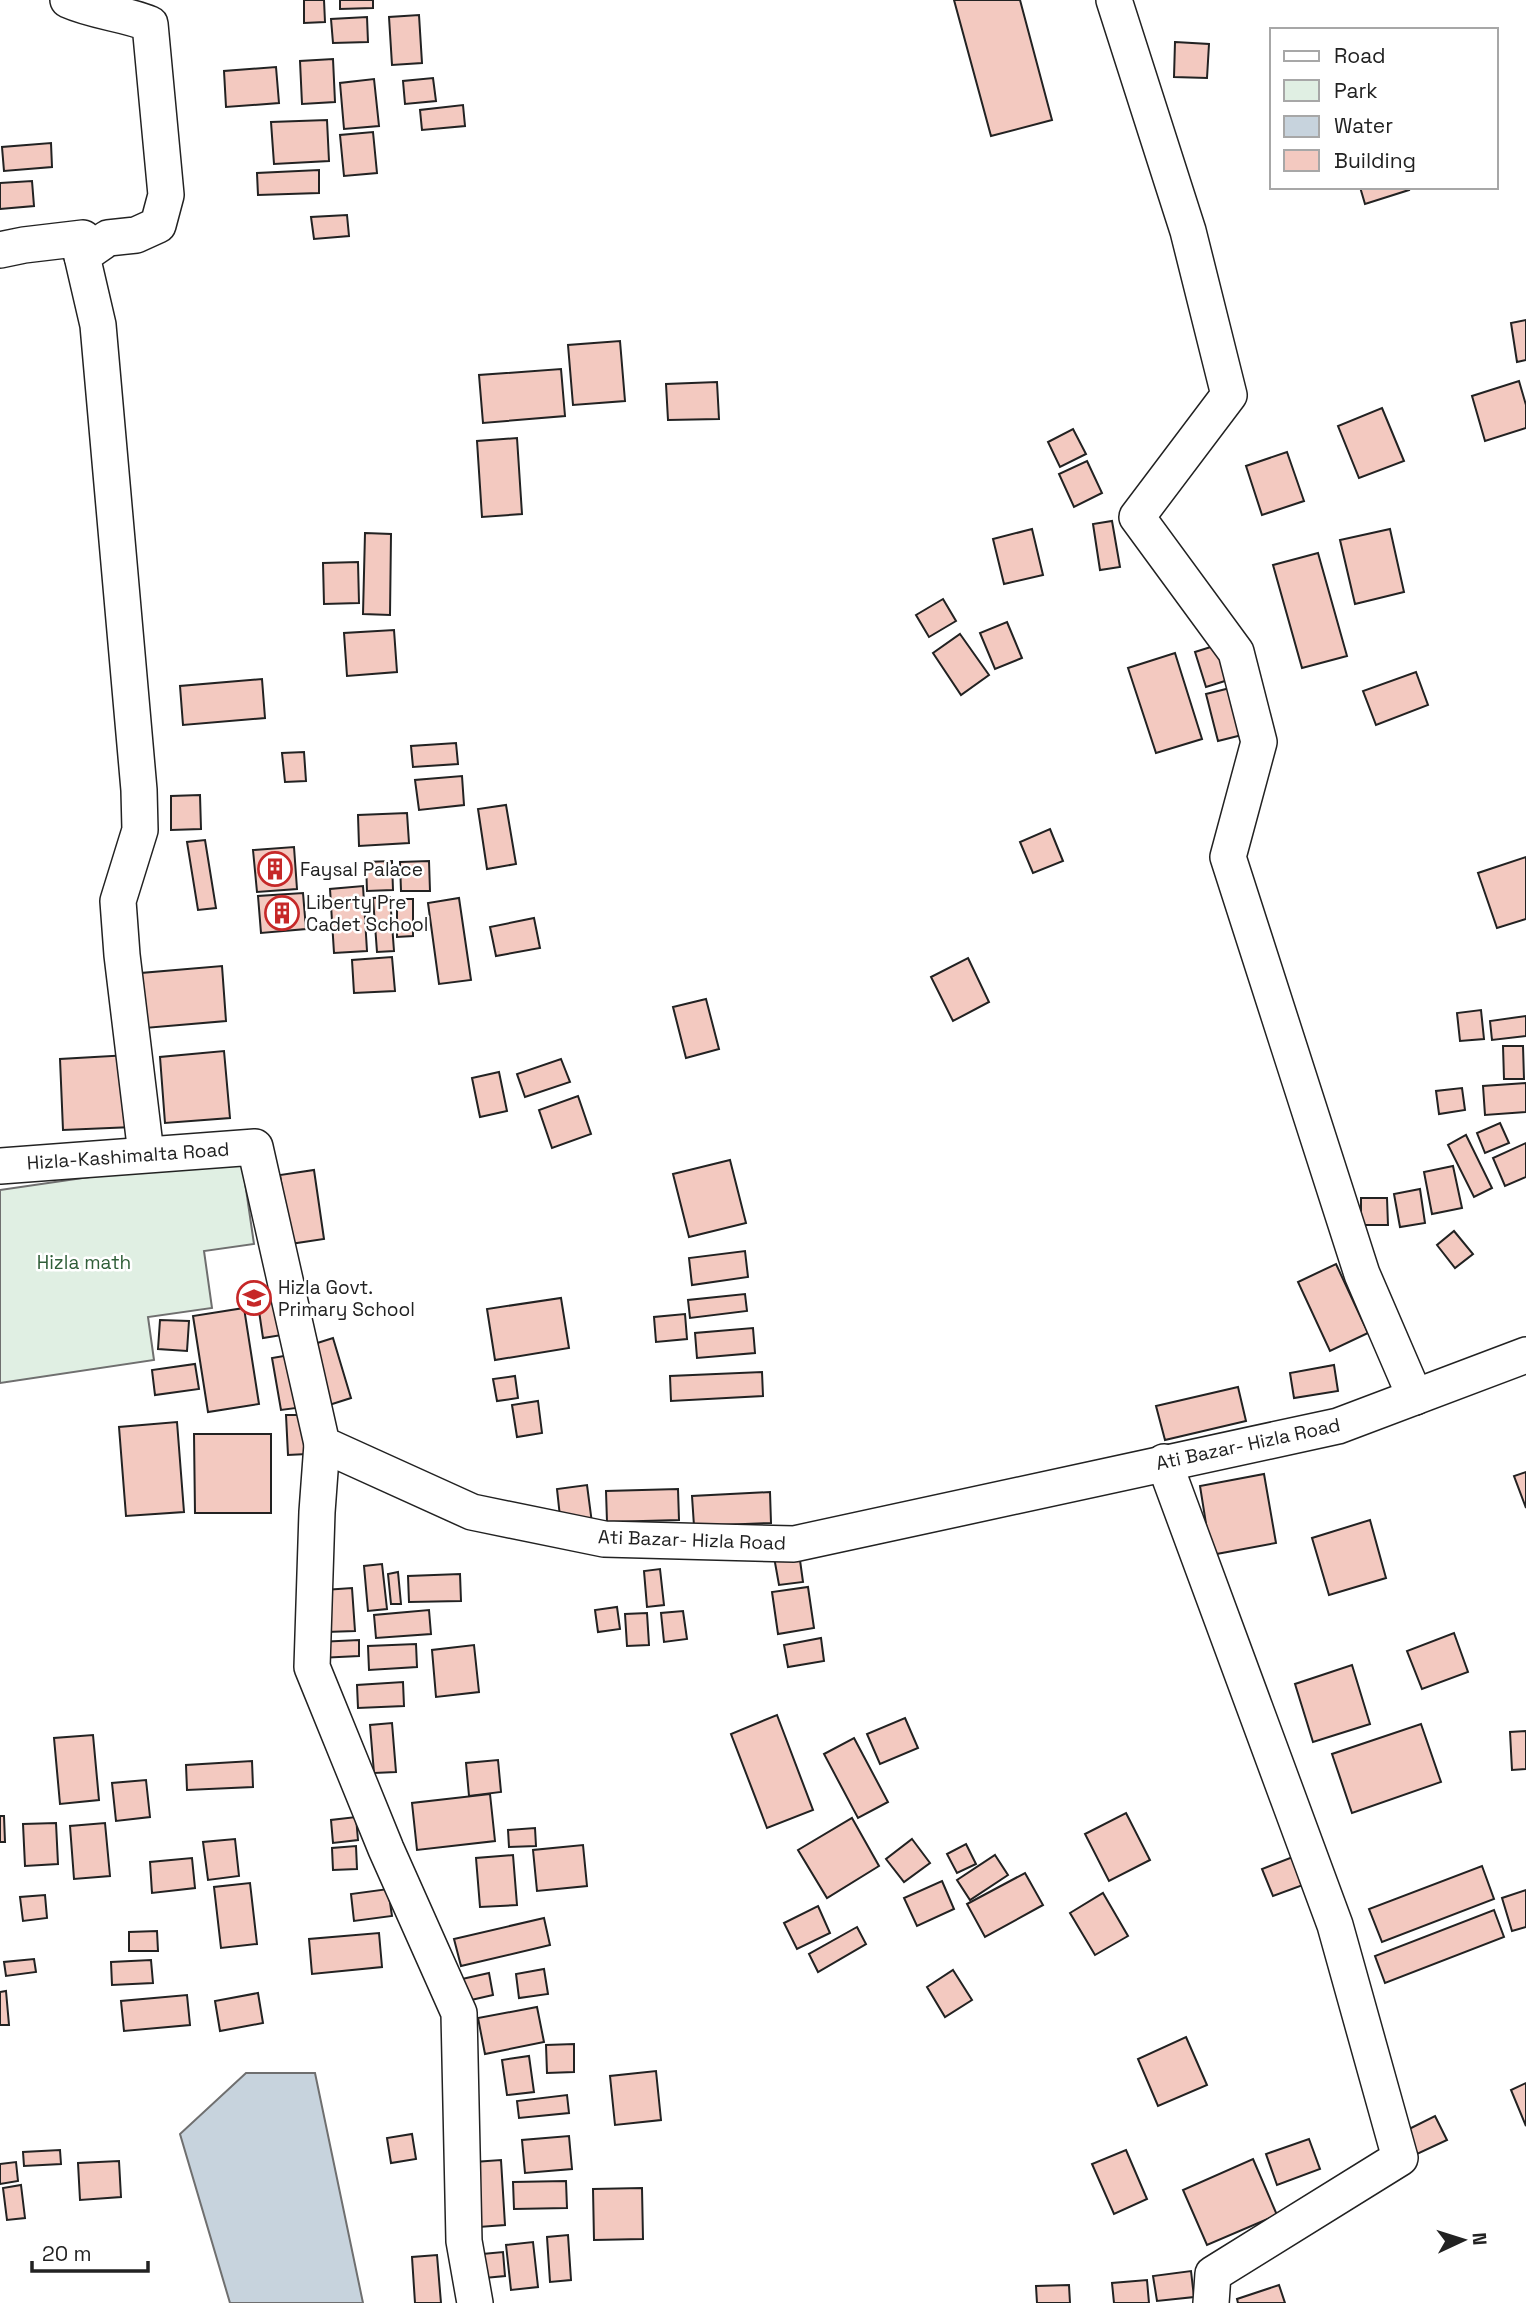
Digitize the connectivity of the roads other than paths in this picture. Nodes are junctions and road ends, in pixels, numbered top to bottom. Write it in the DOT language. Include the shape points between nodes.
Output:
graph roads {
  1 [pos="68,0"];
  2 [pos="1114,0"];
  3 [pos="0,250"];
  4 [pos="82,256"];
  5 [pos="146,1154"];
  6 [pos="0,1166"];
  7 [pos="1526,1355"];
  8 [pos="1415,1397"];
  9 [pos="322,1444"];
  10 [pos="1164,1462"];
  11 [pos="475,2303"];
  12 [pos="1211,2303"];
  1 -- 4 [label="street" via="149,24 166,195 158,225 136,235 108,239"];
  2 -- 8 [label="street" via="1188,231 1228,396 1137,517 1236,652 1259,742 1228,857 1362,1274"];
  3 -- 4 [label="street" via="83,238"];
  4 -- 5 [label="street" via="98,325 138,790 140,830 118,901"];
  5 -- 6 [label="street, Hizla-Kashimalta Road"];
  5 -- 9 [label="street, Hizla-Kashimalta Road" via="255,1147"];
  7 -- 8 [label="street, Ati Bazar- Hizla Road"];
  8 -- 10 [label="street, Ati Bazar- Hizla Road" via="1338,1426"];
  9 -- 10 [label="street, Ati Bazar- Hizla Road" via="486,1515 604,1539 794,1544"];
  9 -- 11 [label="street" via="312,1667 459,2013 464,2241"];
  10 -- 12 [label="street" via="1335,1925 1399,2158 1213,2274"];
}
